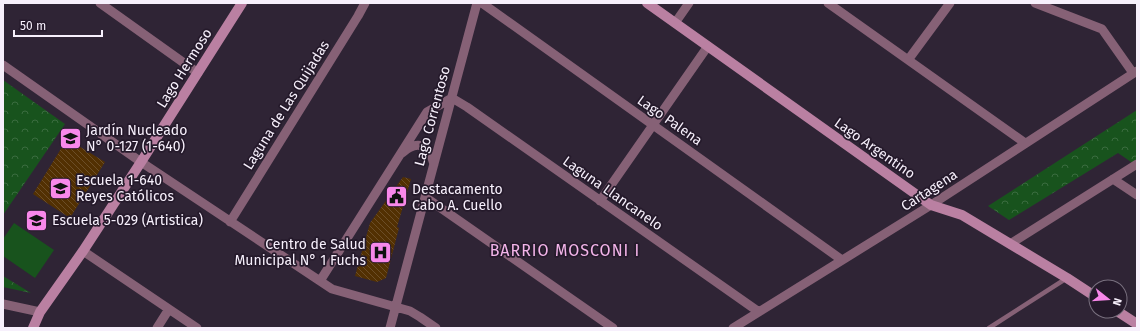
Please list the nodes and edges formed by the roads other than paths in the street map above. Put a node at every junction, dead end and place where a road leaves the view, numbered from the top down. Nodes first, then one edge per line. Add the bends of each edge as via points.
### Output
1 (100, 3) edge
2 (242, 3) edge
3 (365, 3) edge
4 (477, 3) edge
5 (482, 3) edge
6 (647, 3) edge
7 (689, 3) edge
8 (828, 3) edge
9 (950, 3) edge
10 (1035, 3) edge
11 (675, 22) junction
12 (708, 46) junction
13 (908, 60) junction
14 (3, 66) edge
15 (1135, 72) edge
16 (198, 73) junction
17 (452, 98) junction
18 (653, 125) junction
19 (1025, 144) junction
20 (397, 158) junction
21 (141, 162) junction
22 (434, 164) junction
23 (1137, 164) edge
24 (1113, 179) junction
25 (1137, 195) edge
26 (425, 197) junction
27 (600, 201) junction
28 (931, 206) junction
29 (230, 222) junction
30 (1010, 244) junction
31 (83, 251) junction
32 (842, 260) junction
33 (1067, 278) junction
34 (320, 281) junction
35 (1088, 292) edge
36 (3, 304) edge
37 (396, 306) junction
38 (169, 309) junction
39 (40, 312) junction
40 (759, 312) junction
41 (1128, 318) edge
42 (1137, 324) edge
43 (33, 328) edge
44 (157, 328) edge
45 (197, 328) edge
46 (390, 328) edge
47 (436, 328) edge
48 (613, 328) edge
49 (733, 328) edge
50 (989, 328) edge

1 - 16 street
2 - 16 street, Lago Hermoso
3 - 29 street, Laguna de Las Quijadas
4 - 17 street, Lago Correntoso
5 - 18 street, Lago Palena
6 - 11 street, Lago Argentino
7 - 11 street
8 - 13 street
9 - 13 street
10 - 15 street via 1102,29
11 - 12 street, Lago Argentino
12 - 18 street
12 - 28 street, Lago Argentino
13 - 19 street
14 - 21 street
15 - 19 street, Cartagena
16 - 21 street, Lago Hermoso
17 - 20 street via 427,112
17 - 22 street, Lago Correntoso
17 - 27 street, Laguna Llancanelo
18 - 27 street
18 - 32 street, Lago Palena
19 - 28 street, Cartagena
20 - 22 street via 407,148 417,145 428,150
20 - 34 street
21 - 29 street
21 - 31 street, Lago Hermoso
22 - 26 street, Lago Correntoso
23 - 24 street
24 - 25 street
24 - 30 street
26 - 37 street, Lago Correntoso
26 - 48 street
27 - 40 street, Laguna Llancanelo
28 - 30 street, Lago Argentino via 962,215
28 - 32 street, Cartagena
29 - 34 street
30 - 33 street, Lago Argentino
31 - 38 street
31 - 39 street, Lago Hermoso
32 - 40 street, Cartagena
33 - 35 street, Lago Argentino
33 - 50 lane
34 - 37 street via 332,289
36 - 39 street
37 - 46 street, Lago Correntoso
37 - 47 street via 410,311
38 - 44 street
38 - 45 street
39 - 43 street, Lago Hermoso
40 - 49 street, Cartagena
41 - 42 street

